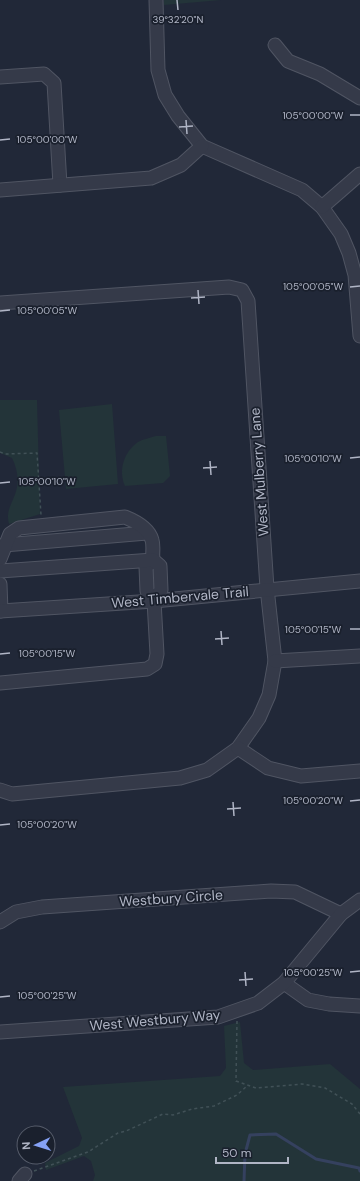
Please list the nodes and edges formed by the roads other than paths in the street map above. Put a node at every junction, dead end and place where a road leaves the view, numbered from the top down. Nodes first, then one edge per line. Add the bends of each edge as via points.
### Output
1 (156, 0) edge
2 (275, 45) dead end
3 (0, 77) edge
4 (360, 98) edge
5 (202, 146) junction
6 (360, 174) edge
7 (60, 185) junction
8 (0, 190) edge
9 (322, 207) junction
10 (0, 303) edge
11 (360, 336) edge
12 (0, 559) edge
13 (153, 560) junction
14 (0, 571) edge
15 (360, 581) edge
16 (0, 584) edge
17 (267, 588) junction
18 (154, 601) junction
19 (1, 611) edge
20 (360, 656) edge
21 (274, 661) junction
22 (0, 683) edge
23 (238, 748) junction
24 (360, 771) edge
25 (0, 790) edge
26 (360, 900) edge
27 (340, 914) junction
28 (0, 922) edge
29 (284, 983) junction
30 (360, 1006) edge
31 (0, 1032) edge

1 - 5 street via 158,70 165,95
2 - 4 street via 288,62 320,74
3 - 7 street via 44,74 54,83
5 - 7 street via 181,165 151,178
5 - 9 street via 302,190
6 - 9 street
7 - 8 street
9 - 11 street via 341,234 349,253 355,275
10 - 17 street, West Mulberry Lane via 229,287 242,290 248,301
12 - 13 street via 10,534 19,528 125,517 133,520 152,540
13 - 14 street
13 - 18 street via 146,567 147,591
15 - 17 street, West Timbervale Trail
16 - 19 street
17 - 18 street, West Timbervale Trail
17 - 21 street, West Mulberry Lane
18 - 19 street, West Timbervale Trail
18 - 22 street via 157,654 155,664 146,669
20 - 21 street
21 - 23 street, West Mulberry Lane via 269,695 259,718
23 - 24 street via 268,768 301,776
23 - 25 street, West Mulberry Lane via 207,770 180,778 12,794
26 - 27 street, West Westbury Way
27 - 28 street, Westbury Circle via 295,892 270,891 42,907 16,912
27 - 29 street, West Westbury Way
29 - 30 street via 308,1000
29 - 31 street, West Westbury Way via 258,1003 218,1017

